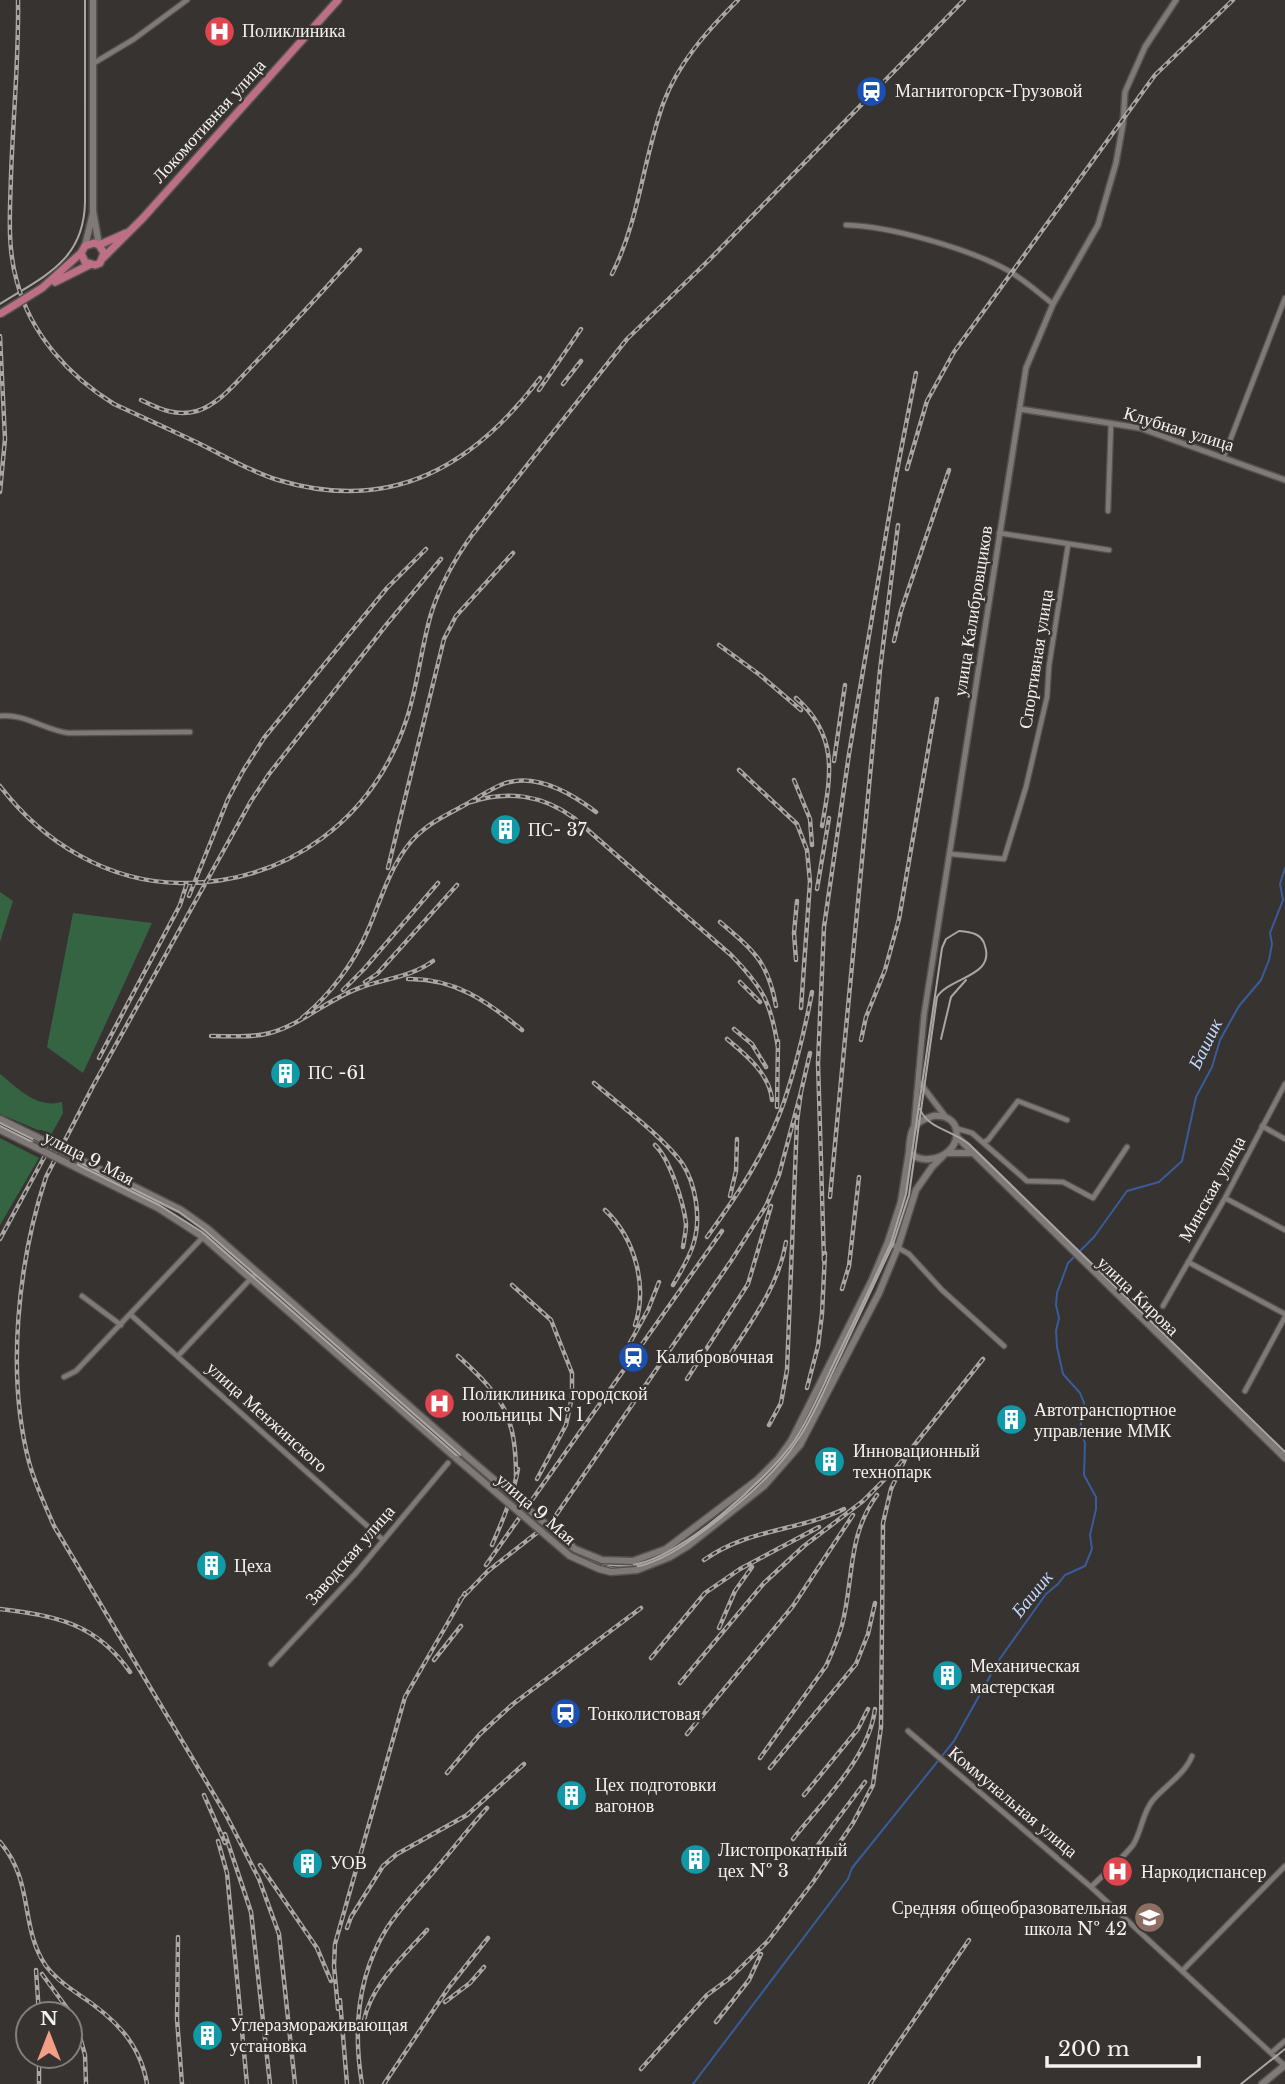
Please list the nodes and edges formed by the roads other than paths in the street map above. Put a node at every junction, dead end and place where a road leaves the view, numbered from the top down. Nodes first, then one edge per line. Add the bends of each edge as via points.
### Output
1 (93, 0) edge
2 (187, 0) edge
3 (338, 0) edge
4 (1176, 0) edge
5 (94, 63) junction
6 (93, 211) junction
7 (846, 225) dead end
8 (130, 231) junction
9 (99, 245) junction
10 (83, 249) junction
11 (103, 258) junction
12 (89, 265) junction
13 (42, 288) junction
14 (1285, 299) edge
15 (1053, 304) junction
16 (0, 314) edge
17 (1020, 409) junction
18 (1111, 423) junction
19 (1224, 457) junction
20 (1285, 480) edge
21 (1108, 511) dead end
22 (998, 533) junction
23 (1068, 545) junction
24 (1109, 550) dead end
25 (0, 716) edge
26 (190, 732) dead end
27 (951, 854) junction
28 (919, 1082) junction
29 (1285, 1084) edge
30 (945, 1116) junction
31 (0, 1119) edge
32 (1067, 1120) dead end
33 (914, 1125) junction
34 (1262, 1126) junction
35 (955, 1128) junction
36 (0, 1130) edge
37 (957, 1137) junction
38 (1285, 1139) edge
39 (984, 1142) junction
40 (1127, 1147) dead end
41 (909, 1152) junction
42 (972, 1153) junction
43 (946, 1155) junction
44 (1225, 1198) junction
45 (1285, 1230) edge
46 (203, 1237) junction
47 (888, 1242) junction
48 (898, 1247) junction
49 (1188, 1262) junction
50 (258, 1271) junction
51 (252, 1278) junction
52 (82, 1296) dead end
53 (1163, 1306) dead end
54 (131, 1315) junction
55 (1285, 1315) edge
56 (121, 1325) junction
57 (1004, 1346) dead end
58 (178, 1356) junction
59 (64, 1377) dead end
60 (1245, 1391) dead end
61 (1285, 1458) edge
62 (448, 1463) dead end
63 (383, 1540) junction
64 (271, 1664) dead end
65 (908, 1731) dead end
66 (1192, 1756) dead end
67 (1285, 1868) edge
68 (1091, 1887) junction
69 (1182, 1971) junction
70 (1285, 2041) edge
71 (1271, 2053) junction
72 (1285, 2066) edge
73 (1262, 2084) edge

1 - 5 main road
2 - 5 street
3 - 8 main road, Локомотивная улица
4 - 15 street, улица Калибровщиков via 1145,47 1125,92 1116,163 1098,225
5 - 6 main road
6 - 9 main road
6 - 10 main road
7 - 15 street via 916,237 971,255 1010,272
8 - 9 main road
8 - 11 main road, Локомотивная улица
9 - 10 main road
9 - 11 main road
10 - 12 main road via 82,258
10 - 13 main road
11 - 12 main road
12 - 13 main road
13 - 16 main road, bridge
14 - 19 street
15 - 17 street, улица Калибровщиков via 1026,368
17 - 18 street, Клубная улица
17 - 22 street, улица Калибровщиков
18 - 19 street, Клубная улица via 1140,428
18 - 21 street
19 - 20 street, Клубная улица
22 - 23 street
22 - 27 street, улица Калибровщиков
23 - 24 street
23 - 27 street, Спортивная улица via 1048,697 1004,859
25 - 26 street via 12,715 68,733
27 - 28 street, улица Калибровщиков via 924,1015
28 - 30 street
28 - 33 street, улица Калибровщиков
29 - 34 street, Минская улица
30 - 33 main road
30 - 35 main road
31 - 50 main road, улица 9 Мая, bridge via 181,1210
32 - 39 street via 1018,1101
33 - 41 main road
34 - 38 street
34 - 44 street, Минская улица
35 - 37 main road
35 - 39 street
36 - 46 main road, улица 9 Мая, bridge via 158,1208
37 - 42 main road, улица Кирова
37 - 43 main road
39 - 40 street via 1027,1181 1063,1182 1093,1198
41 - 43 main road via 922,1159
41 - 47 main road, улица 9 Мая via 901,1202
42 - 43 main road
42 - 61 main road, улица Кирова
43 - 48 main road, улица 9 Мая via 916,1191
44 - 45 street
44 - 49 street, Минская улица
46 - 51 main road, улица 9 Мая
46 - 54 street
47 - 48 street
47 - 50 main road, улица 9 Мая, bridge via 802,1420 778,1459 666,1549 633,1561 602,1560 575,1549
48 - 51 main road, улица 9 Мая, bridge via 812,1425 785,1465 688,1546 652,1566 611,1572 570,1556
48 - 57 street
49 - 53 street, Минская улица
49 - 55 street
50 - 51 street
51 - 58 street
52 - 56 street
54 - 56 street
54 - 58 street, улица Менжинского
55 - 60 street
56 - 59 street via 76,1371
58 - 63 street, улица Менжинского
62 - 63 street, Заводская улица
63 - 64 street, Заводская улица
65 - 68 street, Коммунальная улица
66 - 68 street via 1152,1801 1133,1844
67 - 69 street
68 - 69 street, Коммунальная улица
69 - 71 street, Коммунальная улица
70 - 71 street
71 - 72 street, Коммунальная улица
72 - 73 main road

